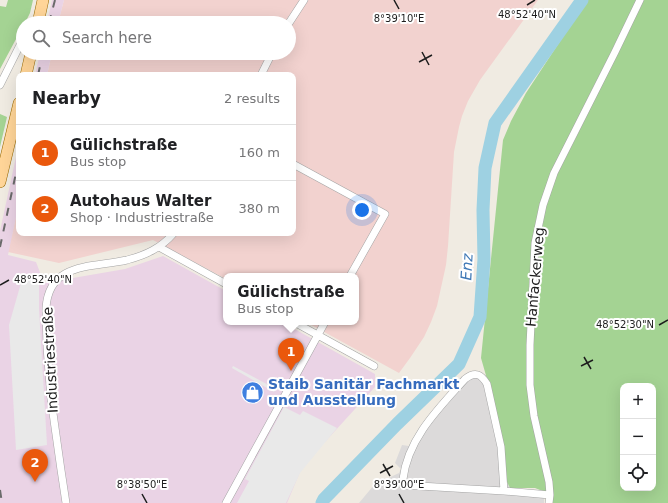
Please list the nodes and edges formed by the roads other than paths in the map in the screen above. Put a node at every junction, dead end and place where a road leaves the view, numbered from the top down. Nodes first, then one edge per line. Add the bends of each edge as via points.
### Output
1 (304, 0) edge
2 (640, 0) edge
3 (42, 5) edge
4 (36, 16) edge
5 (40, 16) edge
6 (294, 16) edge
7 (16, 55) edge
8 (29, 60) edge
9 (268, 60) edge
10 (27, 72) edge
11 (262, 72) edge
12 (0, 85) edge
13 (16, 115) edge
14 (296, 166) edge
15 (0, 182) edge
16 (171, 236) edge
17 (159, 247) junction
18 (352, 273) edge
19 (223, 282) edge
20 (299, 325) edge
21 (323, 325) edge
22 (317, 335) junction
23 (374, 366) dead end
24 (504, 491) junction
25 (550, 495) junction
26 (66, 503) edge
27 (226, 503) edge
28 (549, 503) edge

1 - 6 street
2 - 25 street, Hanfackerweg via 554,173 543,205 535,243 530,385
3 - 4 street
3 - 5 main road
7 - 12 street
8 - 10 main road
9 - 11 street
13 - 15 main road
14 - 18 street via 385,214
16 - 17 street, Industriestraße
17 - 19 street
17 - 26 street, Industriestraße via 128,260 68,272 60,277 50,290 46,308 49,380
20 - 22 street
21 - 22 street
22 - 23 street
22 - 27 street
24 - 24 street via 501,447 487,384 483,377 470,375 419,435 408,457 403,482
24 - 25 street
25 - 28 street, Hanfackerweg

